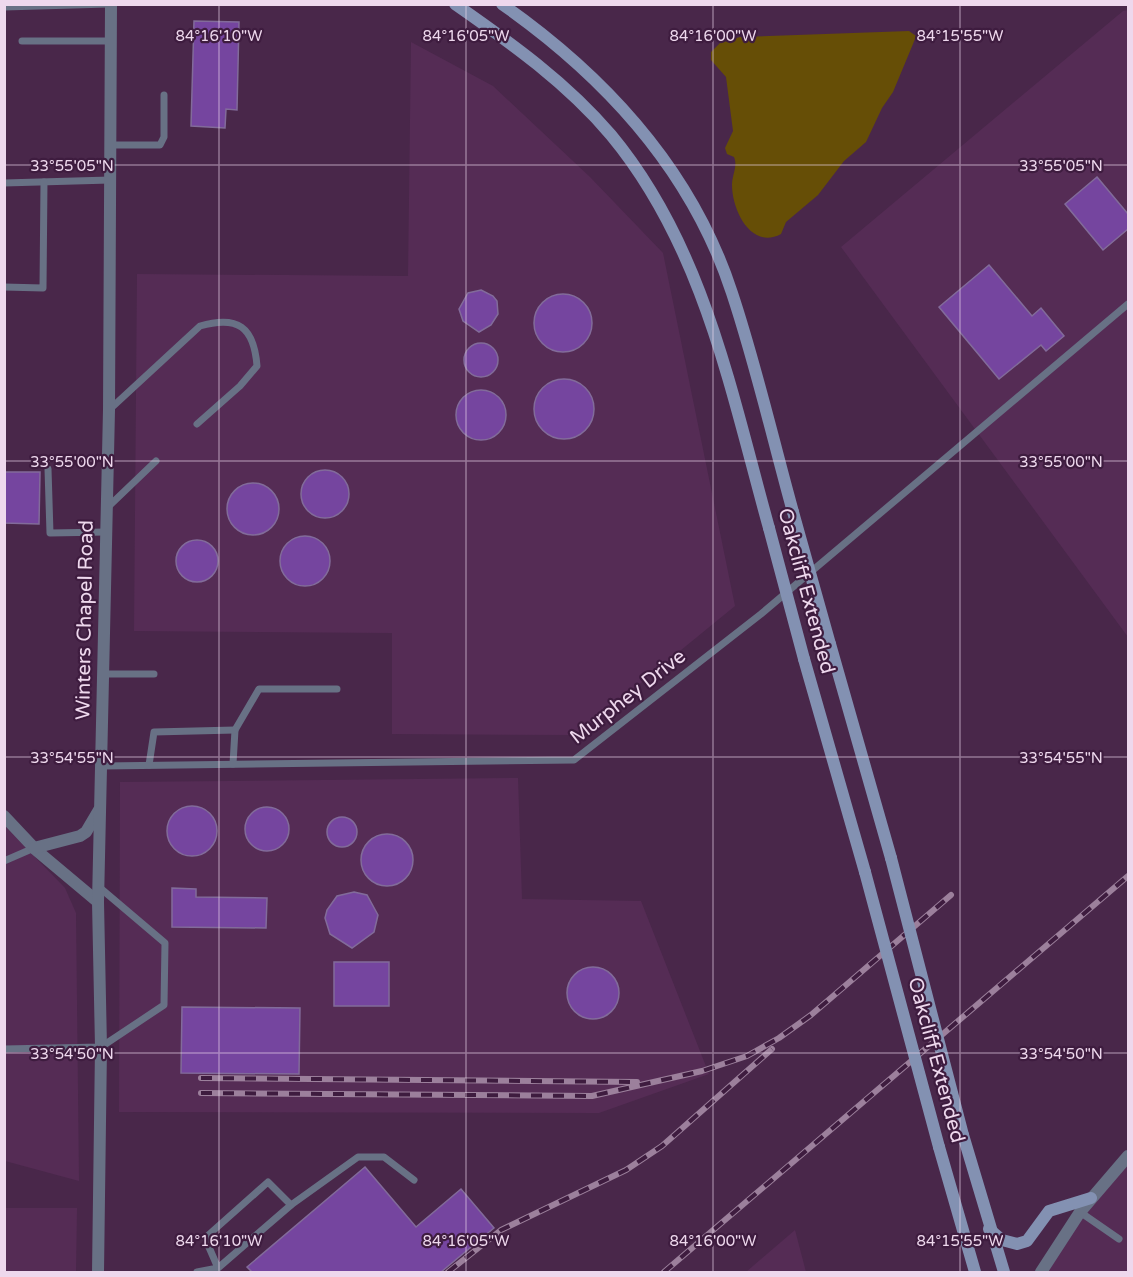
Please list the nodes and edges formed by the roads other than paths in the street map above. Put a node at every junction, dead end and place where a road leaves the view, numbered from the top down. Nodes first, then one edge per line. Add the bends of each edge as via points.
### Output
1 (110, 4) edge
2 (455, 4) edge
3 (501, 4) edge
4 (4, 7) edge
5 (22, 41) dead end
6 (111, 41) junction
7 (164, 95) dead end
8 (110, 145) junction
9 (110, 180) junction
10 (44, 182) junction
11 (4, 183) edge
12 (4, 287) edge
13 (1128, 304) edge
14 (109, 410) junction
15 (198, 424) dead end
16 (156, 461) dead end
17 (48, 469) dead end
18 (106, 509) junction
19 (106, 532) junction
20 (104, 674) junction
21 (154, 674) dead end
22 (337, 689) dead end
23 (235, 730) junction
24 (233, 764) junction
25 (149, 765) junction
26 (103, 766) junction
27 (101, 806) junction
28 (4, 816) edge
29 (34, 848) junction
30 (4, 861) edge
31 (98, 886) junction
32 (98, 903) junction
33 (101, 1047) junction
34 (4, 1049) edge
35 (1128, 1156) edge
36 (414, 1180) dead end
37 (1091, 1198) junction
38 (291, 1205) junction
39 (1080, 1212) junction
40 (989, 1228) junction
41 (1119, 1239) dead end
42 (218, 1268) junction
43 (100, 1272) edge
44 (197, 1272) edge
45 (975, 1272) edge
46 (1004, 1272) edge
47 (1041, 1272) edge

1 - 4 lane
1 - 6 street, Winters Chapel Road
2 - 45 main road, Oakcliff Extended, bridge via 505,38 568,90 611,136 677,237 706,306
3 - 40 main road, Oakcliff Extended, bridge via 593,76 637,122 702,222 732,292 891,858
5 - 6 lane
6 - 8 street, Winters Chapel Road
7 - 8 lane via 164,137 160,145
8 - 9 street, Winters Chapel Road
9 - 10 lane
9 - 14 street, Winters Chapel Road
10 - 11 lane
10 - 12 lane via 43,288
13 - 24 lane, Murphey Drive via 761,614 574,760
14 - 15 lane via 201,326 233,321 255,344 257,366
14 - 18 street, Winters Chapel Road
16 - 18 lane
17 - 19 lane via 50,534
18 - 19 street, Winters Chapel Road
19 - 20 street, Winters Chapel Road
20 - 21 lane
20 - 26 street, Winters Chapel Road
22 - 23 lane via 259,689
23 - 24 lane
23 - 25 lane via 154,732
24 - 25 lane, Murphey Drive
25 - 26 lane, Murphey Drive
26 - 27 street, Winters Chapel Road
27 - 29 street via 86,832
27 - 31 street, Winters Chapel Road
28 - 29 street
29 - 30 lane
29 - 32 street
31 - 32 street, Winters Chapel Road
31 - 33 lane via 165,943 164,1005
32 - 33 street, Winters Chapel Road
33 - 34 lane
33 - 43 street, Winters Chapel Road
35 - 37 street
36 - 38 lane via 384,1157 358,1157
37 - 39 street
37 - 40 main road via 1049,1211 1027,1240 1017,1244 1002,1240
38 - 42 lane
38 - 42 lane via 268,1182 205,1238
39 - 41 lane
39 - 47 street
40 - 46 main road, Oakcliff Extended
42 - 44 lane

